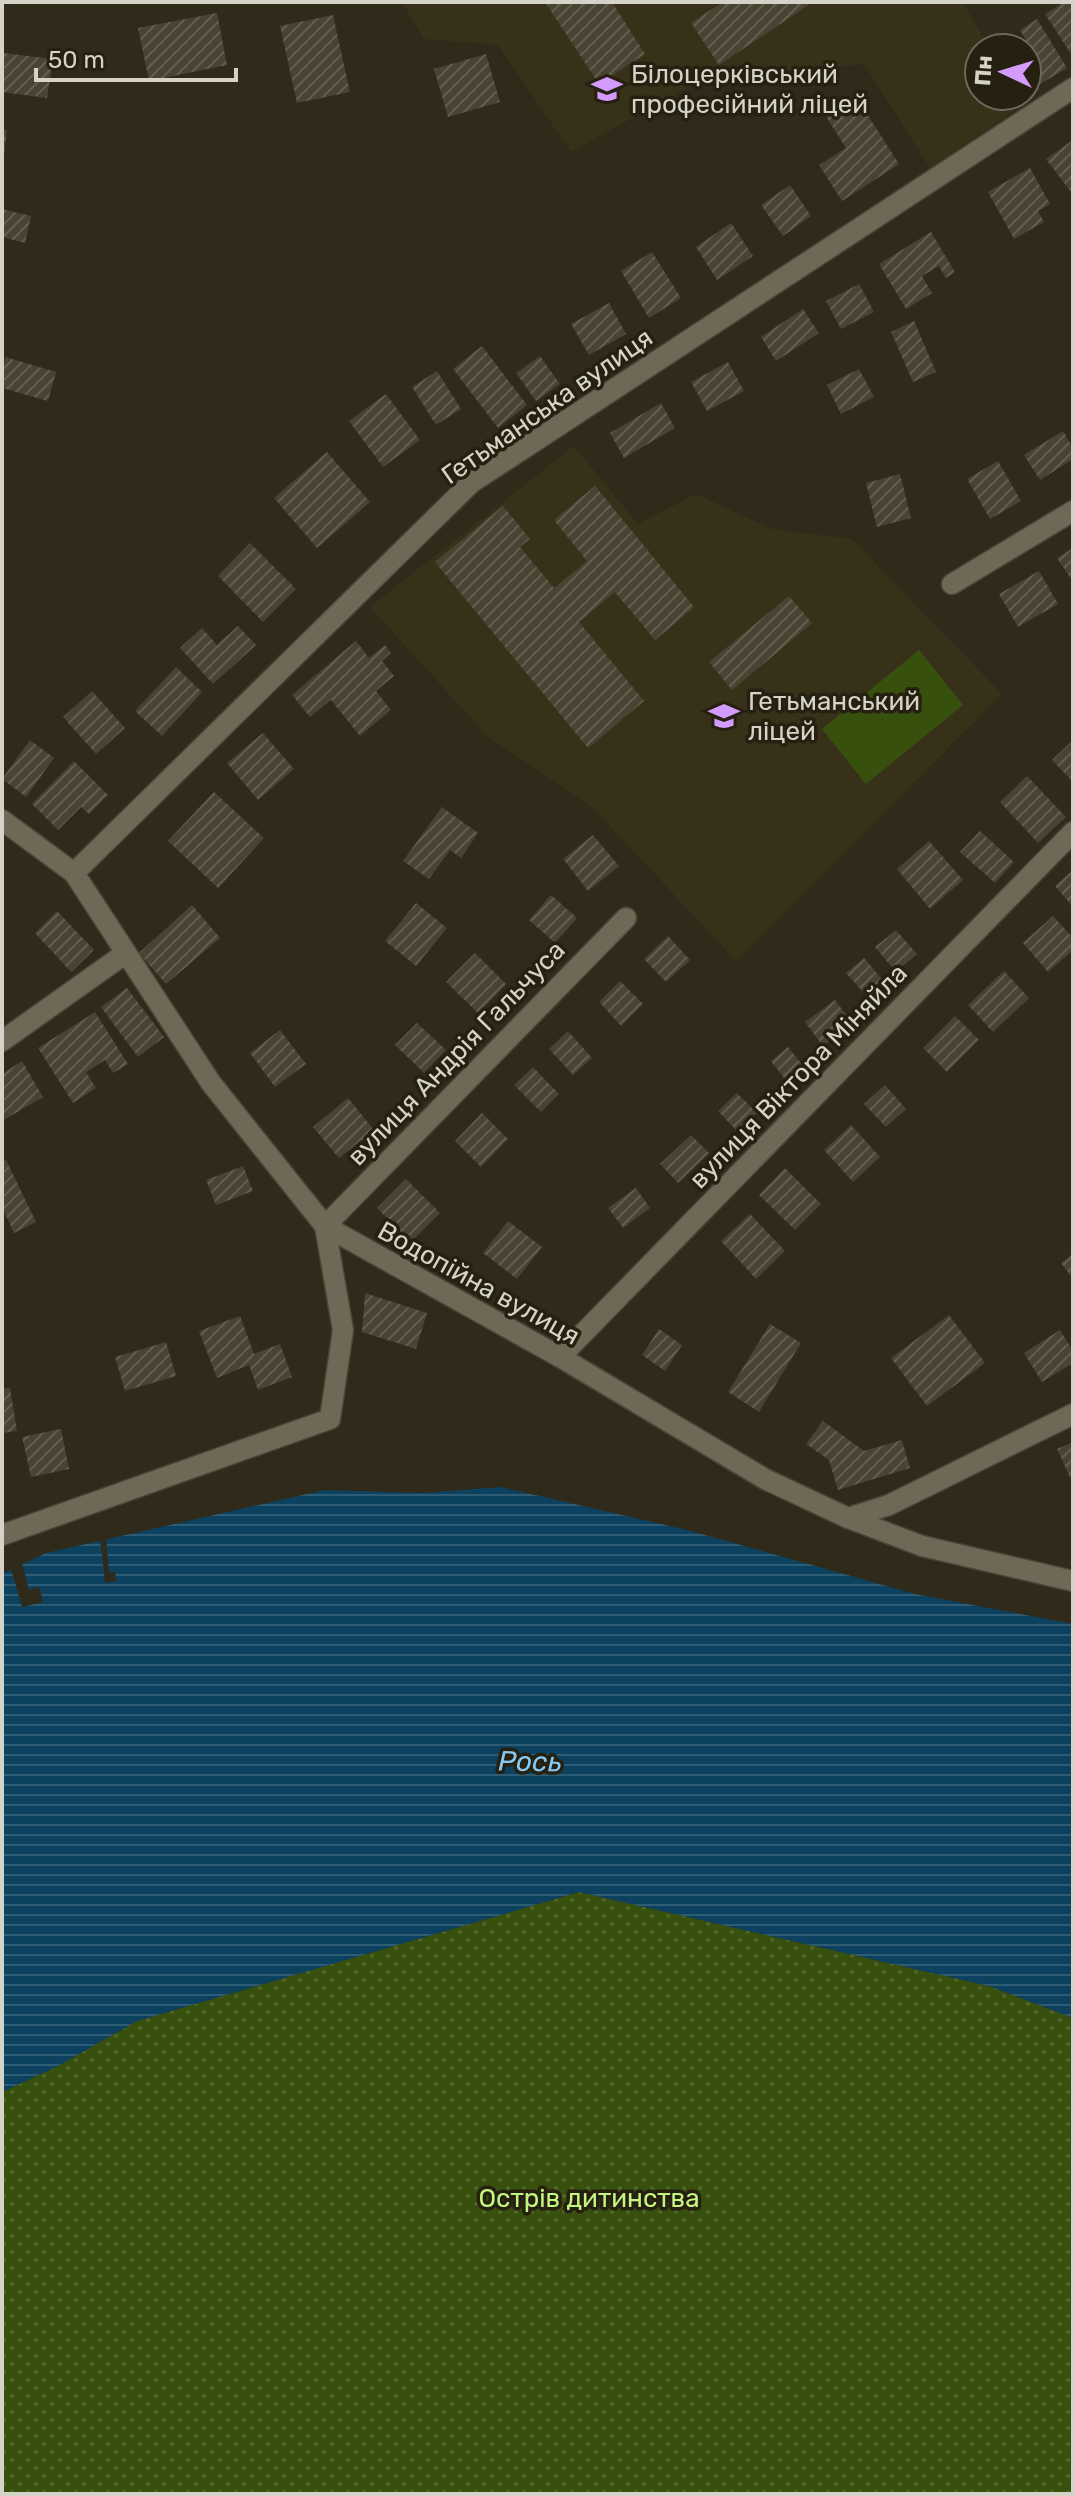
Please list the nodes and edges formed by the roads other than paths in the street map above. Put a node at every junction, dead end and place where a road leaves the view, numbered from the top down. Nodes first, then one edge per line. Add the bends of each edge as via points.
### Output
1 (1073, 88) edge
2 (1073, 511) edge
3 (952, 584) dead end
4 (2, 820) edge
5 (1073, 832) edge
6 (74, 873) junction
7 (626, 918) dead end
8 (126, 953) junction
9 (2, 1041) edge
10 (325, 1226) junction
11 (560, 1357) junction
12 (1073, 1414) edge
13 (848, 1518) junction
14 (2, 1535) edge
15 (1073, 1581) edge

1 - 6 street, Гетьманська вулиця via 471,483
2 - 3 street
4 - 6 street, Водопійна вулиця
5 - 11 street, вулиця Віктора Міняйла
6 - 8 street, Водопійна вулиця
7 - 10 street, вулиця Андрія Гальчуса
8 - 9 street
8 - 10 street, Водопійна вулиця via 211,1083
10 - 11 street, Водопійна вулиця
10 - 14 street via 343,1330 330,1419
11 - 13 street, Водопійна вулиця via 765,1479
12 - 13 street via 889,1505
13 - 15 street, Водопійна вулиця via 922,1546

